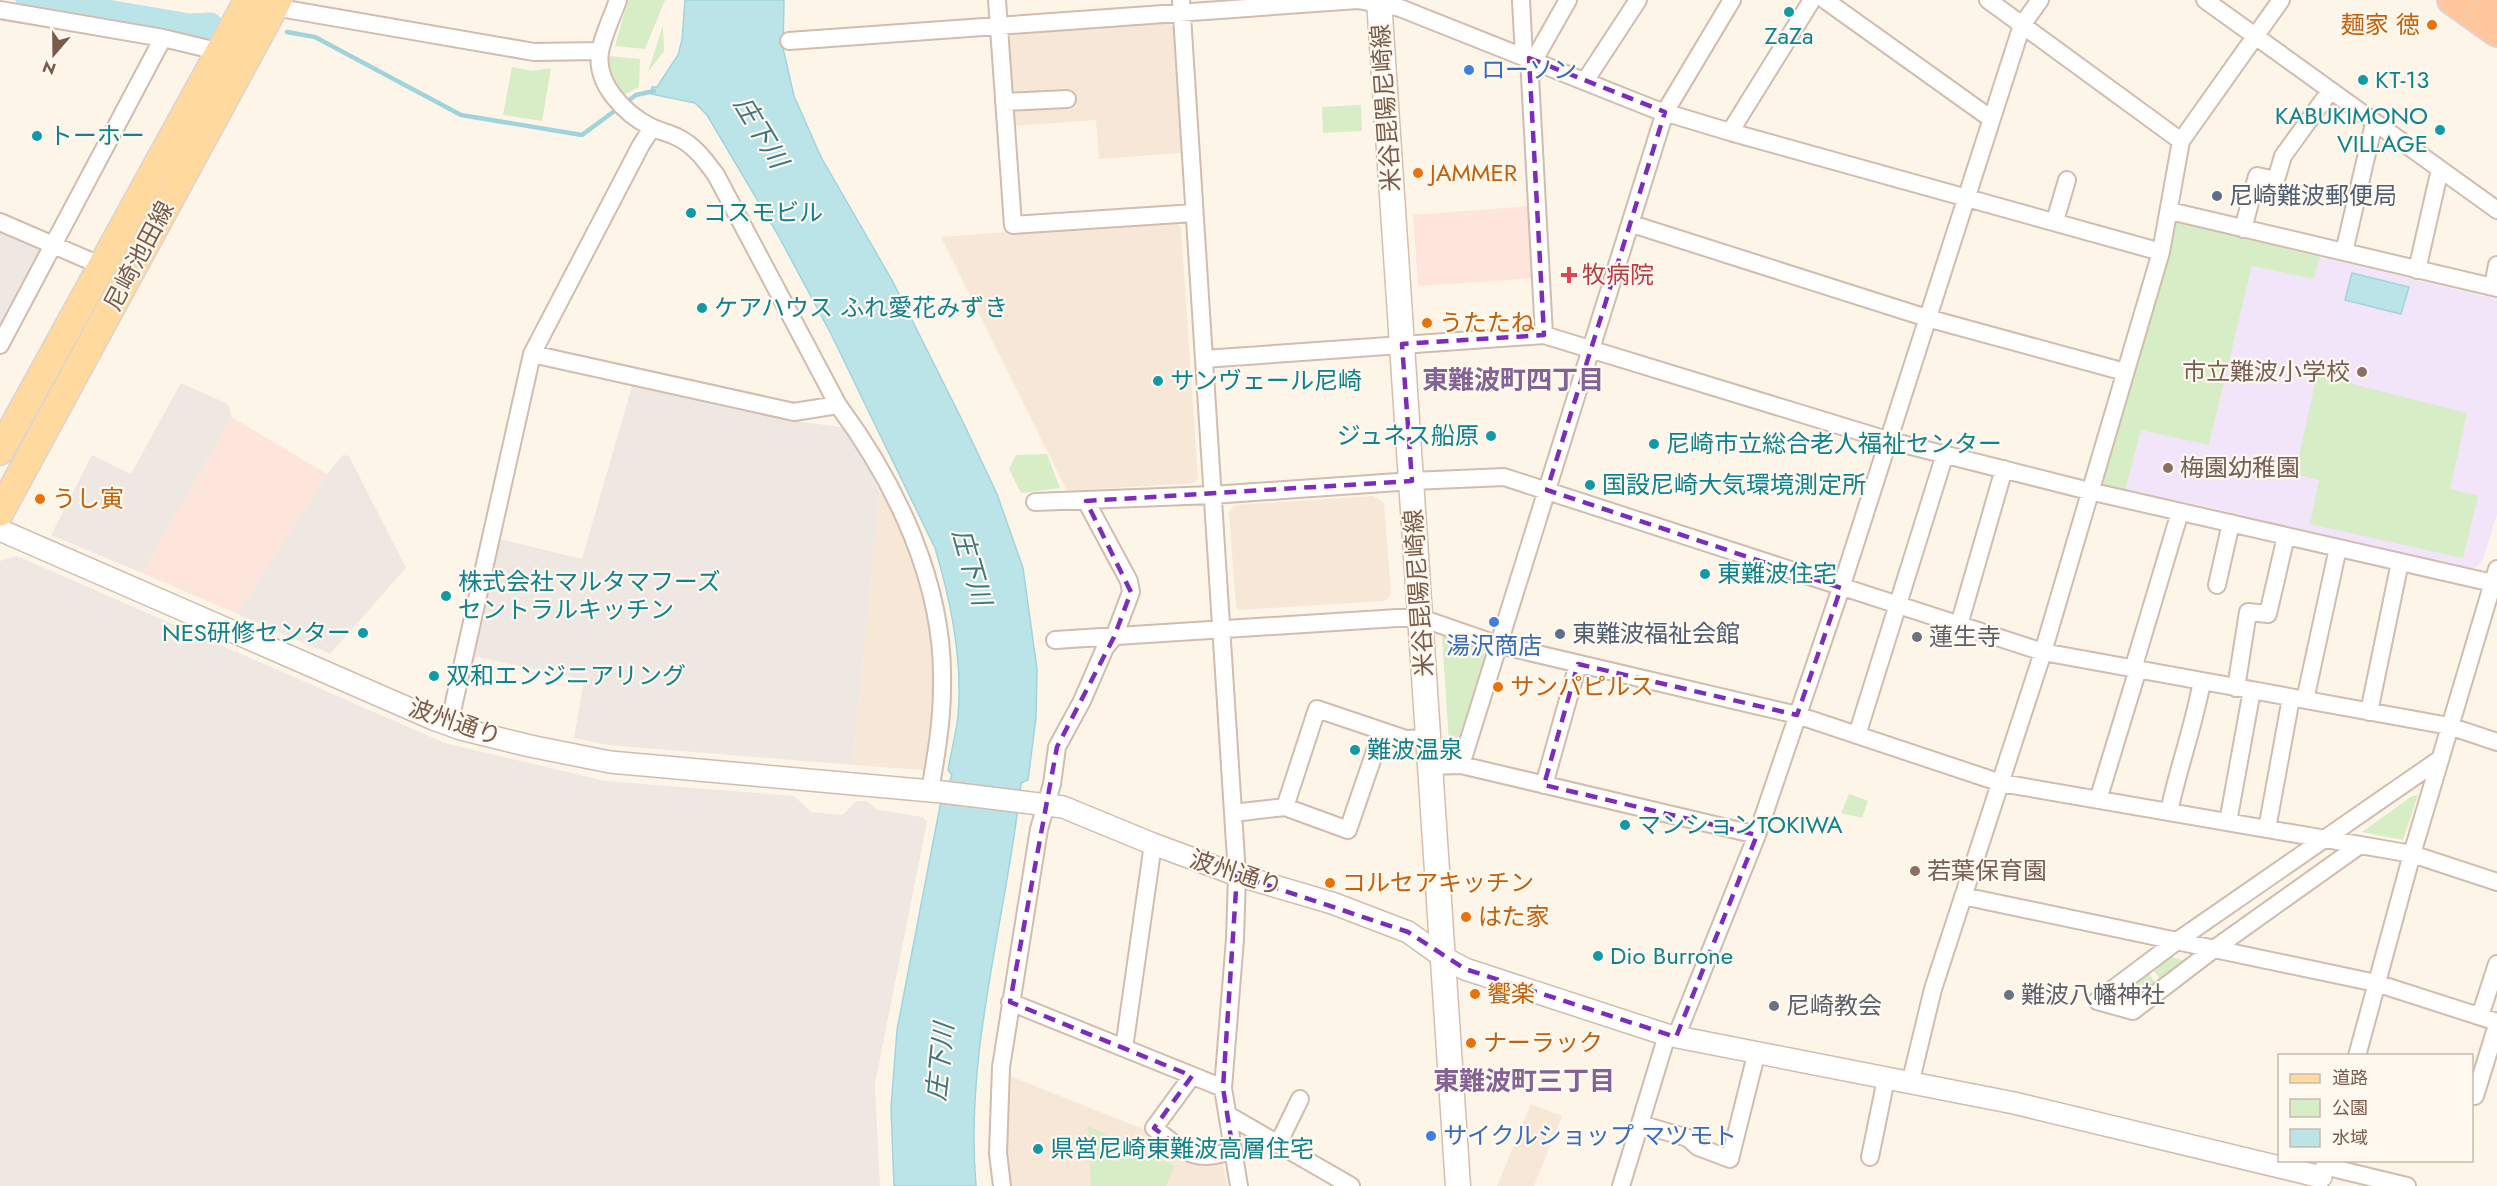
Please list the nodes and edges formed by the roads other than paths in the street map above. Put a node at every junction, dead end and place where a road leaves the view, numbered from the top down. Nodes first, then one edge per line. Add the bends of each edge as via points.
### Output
1 (618, 0) edge
2 (997, 0) edge
3 (1521, 0) edge
4 (1568, 0) edge
5 (1638, 0) edge
6 (1732, 0) edge
7 (1812, 0) edge
8 (1825, 0) edge
9 (1988, 0) edge
10 (2040, 0) edge
11 (2205, 0) edge
12 (2281, 0) edge
13 (2452, 0) edge
14 (256, 1) edge
15 (1379, 2) edge
16 (1181, 6) edge
17 (0, 10) edge
18 (998, 24) junction
19 (2022, 25) junction
20 (2497, 32) edge
21 (2256, 36) junction
22 (163, 38) junction
23 (789, 41) dead end
24 (600, 51) junction
25 (221, 52) junction
26 (1529, 58) junction
27 (1585, 81) junction
28 (2330, 91) junction
29 (1067, 99) dead end
30 (1004, 102) junction
31 (1665, 112) junction
32 (1990, 118) junction
33 (2374, 123) junction
34 (652, 128) junction
35 (1730, 132) junction
36 (2181, 141) junction
37 (2440, 169) junction
38 (2067, 180) dead end
39 (1966, 198) junction
40 (2497, 210) edge
41 (2170, 211) junction
42 (1194, 213) junction
43 (2055, 221) junction
44 (0, 222) edge
45 (1632, 224) junction
46 (2243, 229) junction
47 (53, 245) junction
48 (2161, 252) junction
49 (2344, 252) junction
50 (2497, 264) edge
51 (102, 266) junction
52 (2417, 270) junction
53 (2495, 288) edge
54 (1927, 318) junction
55 (1544, 334) junction
56 (1402, 344) junction
57 (0, 345) edge
58 (1592, 349) junction
59 (532, 354) junction
60 (1204, 359) junction
61 (2125, 372) junction
62 (838, 405) junction
63 (1887, 440) junction
64 (0, 451) edge
65 (1945, 454) junction
66 (2004, 469) junction
67 (1412, 481) junction
68 (1547, 490) junction
69 (2089, 491) junction
70 (1212, 495) junction
71 (1086, 501) junction
72 (1035, 502) dead end
73 (0, 512) edge
74 (2180, 512) junction
75 (2231, 524) junction
76 (0, 530) edge
77 (2286, 536) junction
78 (2338, 548) junction
79 (2400, 562) junction
80 (2496, 579) edge
81 (2217, 585) dead end
82 (1840, 588) junction
83 (1898, 606) junction
84 (1421, 618) junction
85 (1959, 625) junction
86 (1223, 631) junction
87 (1114, 637) junction
88 (1056, 640) dead end
89 (1499, 645) junction
90 (2043, 652) junction
91 (1578, 664) junction
92 (2135, 669) junction
93 (2202, 681) junction
94 (2244, 689) junction
95 (2298, 699) junction
96 (2369, 712) junction
97 (1797, 715) junction
98 (449, 725) junction
99 (2449, 726) junction
100 (1382, 730) junction
101 (1857, 735) junction
102 (1428, 738) junction
103 (2497, 742) edge
104 (2440, 759) junction
105 (1461, 765) junction
106 (1430, 766) junction
107 (2001, 783) junction
108 (1544, 785) junction
109 (936, 791) junction
110 (2098, 800) junction
111 (1045, 804) junction
112 (1285, 807) junction
113 (2169, 812) junction
114 (1233, 813) junction
115 (2228, 822) junction
116 (2267, 829) junction
117 (1757, 835) junction
118 (2323, 839) junction
119 (1153, 844) junction
120 (2360, 845) junction
121 (2412, 854) junction
122 (1237, 875) junction
123 (2497, 882) edge
124 (1963, 896) junction
125 (2177, 941) junction
126 (2214, 949) junction
127 (1443, 957) junction
128 (2497, 964) edge
129 (2376, 983) junction
130 (1010, 1002) junction
131 (2480, 1016) junction
132 (2497, 1023) edge
133 (1672, 1036) junction
134 (1124, 1048) junction
135 (1757, 1051) junction
136 (2357, 1054) edge
137 (1192, 1076) junction
138 (1886, 1079) junction
139 (1910, 1084) junction
140 (1223, 1088) junction
141 (2475, 1096) dead end
142 (1300, 1099) dead end
143 (1228, 1115) junction
144 (1640, 1124) junction
145 (1278, 1144) junction
146 (1233, 1150) junction
147 (1874, 1152) dead end
148 (2278, 1162) edge
149 (2278, 1162) edge
150 (2323, 1172) edge
151 (1002, 1186) edge
152 (1239, 1186) edge
153 (1351, 1186) edge
154 (1458, 1186) edge
155 (1621, 1186) edge
156 (2407, 1186) edge

1 - 24 street
2 - 18 street
3 - 26 street
4 - 26 street
5 - 27 street
6 - 31 street
7 - 35 street
8 - 32 street
9 - 19 street
10 - 19 street
11 - 21 street
12 - 21 street
13 - 20 highway
14 - 24 street via 534,52
14 - 25 main road, 尼崎池田線
14 - 73 main road, 尼崎池田線
15 - 16 street
15 - 26 street
15 - 56 main road, 米谷昆陽尼崎線
16 - 18 street
16 - 42 street
17 - 22 street
18 - 23 street
18 - 30 street
19 - 32 street
19 - 36 street
21 - 28 street
21 - 36 street
22 - 25 street
22 - 47 street
24 - 34 street via 599,67 613,96
25 - 51 main road, 尼崎池田線
26 - 27 street
26 - 55 street
27 - 31 street
28 - 33 street
28 - 46 street via 2283,156 2276,180 2257,176
29 - 30 street
30 - 42 street via 1013,225
31 - 35 street
31 - 45 street
32 - 39 street
33 - 37 street
33 - 49 street
34 - 59 street
34 - 62 street via 678,137 700,153 716,175
35 - 39 street
36 - 41 street
37 - 40 street
37 - 52 street
38 - 43 street
39 - 43 street
39 - 54 street
41 - 46 street
41 - 48 street
42 - 60 street
43 - 48 street
44 - 47 street
45 - 54 street
45 - 58 street
46 - 49 street
47 - 51 street
47 - 57 street
48 - 61 street
49 - 52 street
50 - 53 street
51 - 64 main road, 尼崎池田線
52 - 53 street
54 - 61 street
54 - 63 street
55 - 56 street
55 - 58 street
56 - 60 street
56 - 67 main road, 米谷昆陽尼崎線
58 - 63 street
58 - 68 street
59 - 62 street via 794,411
59 - 98 street
60 - 70 street
61 - 69 street
62 - 109 street via 863,439 926,571 936,615 943,684
63 - 65 street
63 - 82 street
65 - 66 street
65 - 83 street
66 - 69 street
66 - 85 street
67 - 68 street via 1496,476
67 - 70 street
67 - 84 main road, 米谷昆陽尼崎線
68 - 82 street
68 - 89 street
69 - 74 street
69 - 90 street
70 - 71 street
70 - 86 street
71 - 72 street
71 - 87 street via 1129,581 1131,592
74 - 75 street
74 - 92 street
75 - 77 street
75 - 81 street
76 - 98 street, 波州通り
77 - 78 street
77 - 94 street via 2268,614 2248,612
78 - 79 street
78 - 95 street
79 - 80 street
79 - 96 street
80 - 99 street
82 - 83 street
82 - 97 street
83 - 85 street
83 - 101 street
84 - 86 street
84 - 89 street
84 - 102 main road, 米谷昆陽尼崎線
85 - 90 street
86 - 87 street
86 - 114 street
87 - 88 street
87 - 111 street via 1057,747
89 - 91 street
89 - 105 street
90 - 92 street
90 - 107 street
91 - 97 street
91 - 108 street
92 - 93 street
92 - 110 street
93 - 94 street
93 - 113 street
94 - 95 street
94 - 115 street
95 - 96 street
95 - 116 street
96 - 99 street
97 - 101 street
97 - 117 street
98 - 109 street, 波州通り via 610,762
99 - 103 street
99 - 104 street
100 - 102 street via 1406,739
100 - 112 street via 1317,709
100 - 112 street via 1348,830
101 - 107 street
102 - 106 main road, 米谷昆陽尼崎線
104 - 118 street
104 - 121 street
105 - 106 street
105 - 108 street
106 - 127 main road, 米谷昆陽尼崎線
107 - 110 street
107 - 124 street
108 - 117 street
109 - 111 street, 波州通り
110 - 113 street
111 - 119 street, 波州通り via 1076,811
111 - 130 street
112 - 114 street
113 - 115 street
114 - 122 street
115 - 116 street
116 - 118 street
117 - 133 street
118 - 120 street
118 - 125 street
119 - 122 street, 波州通り
119 - 134 street
120 - 121 street
120 - 126 street
121 - 123 street
121 - 129 street
122 - 127 street, 波州通り via 1332,903 1408,932
122 - 140 street
124 - 125 street
124 - 139 street via 1933,989
125 - 126 street
125 - 126 street via 2097,1001 2133,1011
126 - 129 street
127 - 133 street, 波州通り via 1466,969
127 - 154 main road, 米谷昆陽尼崎線
128 - 131 street
129 - 131 street
129 - 136 street
130 - 134 street
130 - 151 street via 1001,1067 998,1154
131 - 132 street
132 - 141 street
133 - 135 street, 波州通り
133 - 144 street
134 - 137 street
135 - 138 street, 波州通り
135 - 144 street via 1730,1159 1698,1147 1688,1138
137 - 140 street
137 - 146 street via 1154,1128 1198,1157
138 - 139 street, 波州通り
138 - 147 street
139 - 148 street, 波州通り
140 - 143 street
142 - 145 street
143 - 145 street
143 - 146 street
144 - 155 street
145 - 153 street
146 - 152 street
149 - 150 street, 波州通り
150 - 156 street

